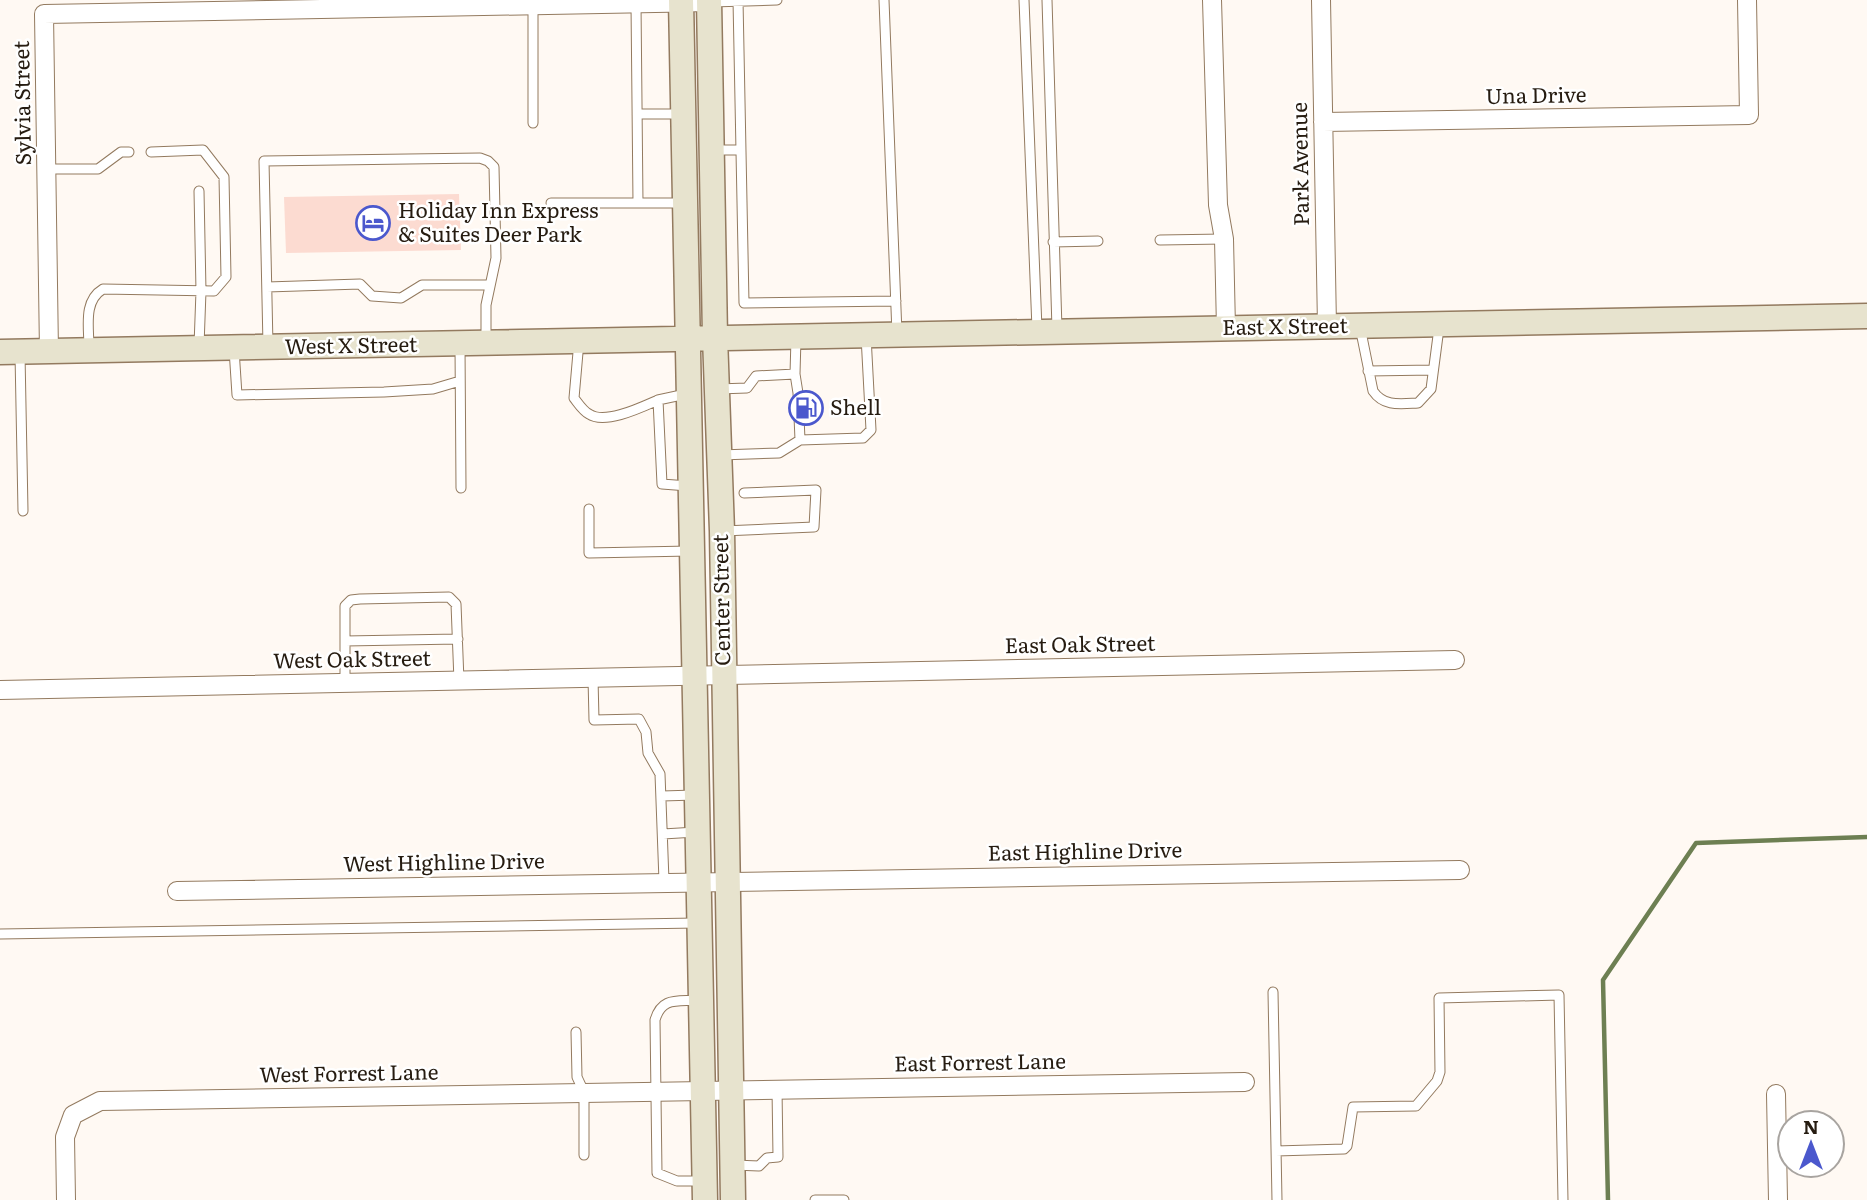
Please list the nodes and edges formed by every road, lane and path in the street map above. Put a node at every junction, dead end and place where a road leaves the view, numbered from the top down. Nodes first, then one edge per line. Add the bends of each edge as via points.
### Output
1 (777, 0) edge
2 (884, 0) edge
3 (1024, 0) edge
4 (1047, 0) edge
5 (1212, 0) edge
6 (1321, 0) edge
7 (1746, 0) edge
8 (681, 1) edge
9 (709, 1) edge
10 (738, 1) edge
11 (636, 4) junction
12 (533, 5) junction
13 (684, 113) junction
14 (637, 114) junction
15 (1323, 122) junction
16 (533, 123) dead end
17 (712, 150) junction
18 (741, 150) junction
19 (129, 152) dead end
20 (151, 152) dead end
21 (46, 169) junction
22 (199, 191) dead end
23 (551, 203) dead end
24 (638, 203) junction
25 (685, 203) junction
26 (1224, 239) junction
27 (1160, 240) dead end
28 (1053, 242) junction
29 (1098, 242) dead end
30 (490, 285) junction
31 (267, 287) junction
32 (201, 291) junction
33 (896, 302) junction
34 (1867, 316) edge
35 (1439, 324) junction
36 (1327, 326) junction
37 (1360, 326) junction
38 (1226, 328) junction
39 (1047, 331) junction
40 (866, 334) junction
41 (897, 334) junction
42 (796, 335) junction
43 (701, 337) junction
44 (579, 340) junction
45 (486, 343) junction
46 (460, 344) junction
47 (234, 347) junction
48 (268, 347) junction
49 (199, 348) junction
50 (89, 351) junction
51 (10, 352) edge
52 (48, 352) junction
53 (1433, 370) junction
54 (1368, 371) junction
55 (795, 374) junction
56 (460, 381) junction
57 (717, 389) junction
58 (688, 393) junction
59 (658, 400) junction
60 (800, 440) junction
61 (719, 455) junction
62 (690, 486) junction
63 (461, 488) dead end
64 (744, 493) dead end
65 (589, 509) dead end
66 (23, 511) dead end
67 (722, 531) junction
68 (691, 551) junction
69 (457, 639) junction
70 (345, 641) junction
71 (1455, 660) dead end
72 (708, 676) junction
73 (593, 678) junction
74 (459, 681) junction
75 (345, 683) junction
76 (0, 690) edge
77 (696, 795) junction
78 (662, 796) junction
79 (697, 832) junction
80 (663, 834) junction
81 (1460, 870) dead end
82 (664, 881) junction
83 (712, 881) junction
84 (177, 891) dead end
85 (699, 923) junction
86 (0, 934) edge
87 (1273, 992) dead end
88 (700, 1000) junction
89 (576, 1032) dead end
90 (1245, 1082) dead end
91 (777, 1089) junction
92 (716, 1090) junction
93 (656, 1091) junction
94 (584, 1092) junction
95 (1776, 1094) dead end
96 (1276, 1151) junction
97 (584, 1155) dead end
98 (732, 1165) junction
99 (705, 1190) edge
100 (66, 1200) edge
101 (733, 1200) edge
102 (815, 1200) edge
103 (844, 1200) edge
104 (1277, 1200) edge
105 (1563, 1200) edge
106 (1778, 1200) edge

1 - 10 lane
2 - 33 lane
3 - 39 lane
4 - 28 lane
5 - 26 street
6 - 15 street, Park Avenue
7 - 15 street, Una Drive via 1749,116
8 - 9 street, Sylvia Street
8 - 11 street, Sylvia Street
8 - 13 main road, Center Street
9 - 10 lane
9 - 17 main road, Center Street
10 - 18 lane
11 - 12 street, Sylvia Street
11 - 14 lane
12 - 16 lane
12 - 21 street, Sylvia Street via 44,14
13 - 14 lane
13 - 25 main road, Center Street
14 - 24 lane
15 - 36 street, Park Avenue
17 - 18 lane
17 - 43 main road, Center Street
18 - 33 lane via 744,303
19 - 21 lane via 121,152 98,169
20 - 32 lane via 204,150 224,177 226,277 214,291
21 - 52 street, Sylvia Street
22 - 32 lane
23 - 24 lane
24 - 25 lane
25 - 43 main road, Center Street
26 - 27 lane
26 - 38 street
28 - 29 lane
28 - 39 lane
30 - 31 lane via 422,285 401,298 372,296 360,284
30 - 31 lane via 496,258 494,167 488,161 470,158 264,161
30 - 45 lane
31 - 48 lane
32 - 49 lane
32 - 50 lane via 103,289 89,303
33 - 41 lane
34 - 35 main road, East X Street
35 - 37 main road, East X Street
35 - 53 lane
36 - 37 main road, East X Street
36 - 38 main road, East X Street
37 - 54 lane
38 - 39 main road, East X Street
39 - 41 main road, East X Street
40 - 41 main road, East X Street
40 - 42 main road, East X Street
40 - 60 lane via 871,430 863,438
42 - 43 main road, East X Street
42 - 55 lane
43 - 44 main road, West X Street
43 - 57 main road, Center Street
43 - 58 main road, Center Street
44 - 45 main road, West X Street
44 - 59 lane via 574,398 589,415 601,418 631,412
45 - 46 main road, West X Street
46 - 48 main road, West X Street
46 - 56 lane
47 - 48 main road, West X Street
47 - 49 main road, West X Street
47 - 56 lane via 237,395 433,389
49 - 50 main road, West X Street
50 - 52 main road, West X Street
51 - 52 main road, West X Street
51 - 66 lane
53 - 54 lane
53 - 54 lane via 1431,389 1418,403 1394,405 1378,399
55 - 57 lane via 756,376 747,388
55 - 60 lane
56 - 63 lane
57 - 61 main road, Center Street
58 - 59 lane
58 - 62 main road, Center Street
59 - 62 lane via 662,485
60 - 61 lane via 779,453
61 - 67 main road, Center Street
62 - 68 main road, Center Street
64 - 67 lane via 816,490 814,527
65 - 68 lane via 589,553
67 - 72 main road, Center Street
68 - 72 main road, Center Street
69 - 70 lane
69 - 70 lane via 456,604 449,597 351,600 345,606
69 - 74 lane
70 - 75 lane
71 - 72 street, East Oak Street
72 - 73 street, West Oak Street
72 - 77 main road, Center Street
72 - 83 main road, Center Street
73 - 74 street, West Oak Street
73 - 78 lane via 594,720 639,719 648,753 660,774
74 - 75 street, West Oak Street
75 - 76 street, West Oak Street
77 - 78 lane
77 - 79 main road, Center Street
78 - 80 lane
79 - 80 lane
79 - 83 main road, Center Street
80 - 82 lane
81 - 83 street, East Highline Drive
82 - 83 street, West Highline Drive
82 - 84 street, West Highline Drive
83 - 85 main road, Center Street
83 - 92 main road, Center Street
85 - 86 lane
85 - 88 main road, Center Street
87 - 96 lane
88 - 92 main road, Center Street
88 - 93 lane via 660,1006 655,1020
89 - 94 lane via 577,1077
90 - 91 street, East Forrest Lane
91 - 92 street, East Forrest Lane
91 - 98 lane via 778,1157 767,1158 759,1166
92 - 93 street, West Forrest Lane
92 - 98 main road, Center Street
92 - 99 main road, Center Street
93 - 94 street, West Forrest Lane
93 - 99 lane via 657,1173
94 - 97 lane
94 - 100 street, West Forrest Lane via 100,1101 73,1115 65,1137
95 - 106 street
96 - 104 lane
96 - 105 lane via 1344,1149 1353,1107 1416,1106 1440,1072 1439,998 1559,995
98 - 101 main road, Center Street
102 - 103 lane

